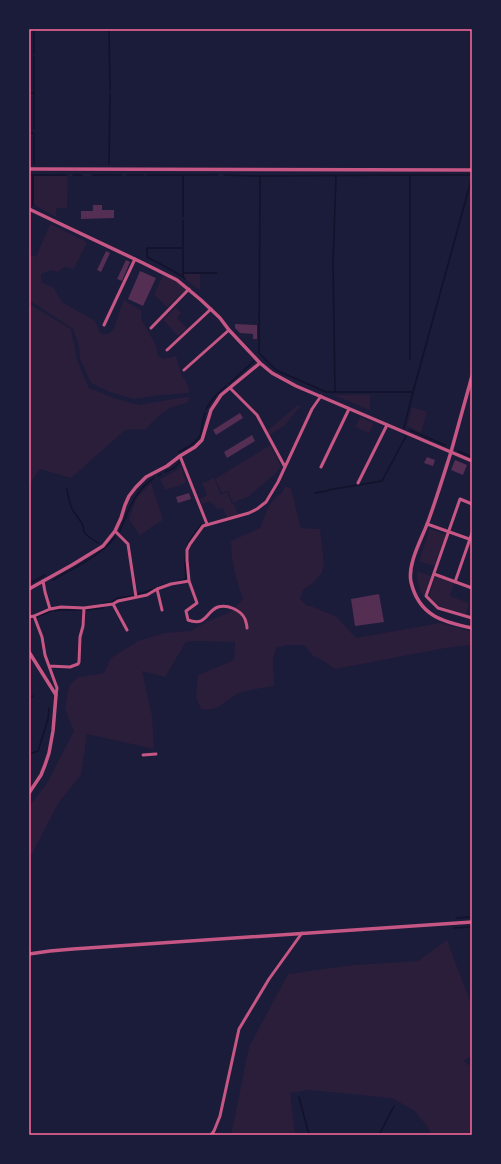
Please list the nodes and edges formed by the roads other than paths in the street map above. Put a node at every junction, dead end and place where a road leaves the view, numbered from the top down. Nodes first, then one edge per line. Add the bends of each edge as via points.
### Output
1 (29, 169) edge
2 (472, 170) edge
3 (29, 209) edge
4 (135, 259) junction
5 (189, 289) junction
6 (210, 309) junction
7 (104, 325) dead end
8 (151, 328) dead end
9 (229, 330) junction
10 (168, 350) dead end
11 (260, 363) junction
12 (184, 370) dead end
13 (472, 376) edge
14 (230, 388) junction
15 (321, 396) junction
16 (349, 409) junction
17 (387, 425) junction
18 (451, 452) junction
19 (180, 456) junction
20 (472, 461) edge
21 (284, 467) junction
22 (321, 467) dead end
23 (358, 483) dead end
24 (472, 504) edge
25 (206, 524) junction
26 (427, 524) junction
27 (115, 531) junction
28 (448, 532) junction
29 (472, 533) edge
30 (471, 540) edge
31 (434, 574) junction
32 (43, 581) junction
33 (189, 581) junction
34 (455, 582) junction
35 (472, 588) edge
36 (29, 589) edge
37 (157, 589) junction
38 (136, 597) junction
39 (113, 604) junction
40 (84, 608) junction
41 (50, 609) junction
42 (162, 610) dead end
43 (34, 616) junction
44 (29, 617) edge
45 (472, 618) edge
46 (247, 628) dead end
47 (472, 628) edge
48 (127, 630) dead end
49 (29, 652) edge
50 (49, 666) junction
51 (56, 695) junction
52 (156, 754) dead end
53 (143, 755) dead end
54 (29, 793) edge
55 (472, 922) edge
56 (302, 934) junction
57 (29, 954) edge
58 (211, 1135) edge

1 - 2 street
3 - 4 street
4 - 5 street via 177,280
4 - 7 street
5 - 6 street
5 - 8 street
6 - 9 street
6 - 10 street
9 - 11 street
9 - 12 street
11 - 14 street
11 - 15 street via 296,386
13 - 18 street
14 - 19 street via 221,395 211,410 202,440
14 - 21 street via 256,415
15 - 16 street
15 - 21 street
16 - 17 street
16 - 22 street
17 - 18 street
17 - 23 street
18 - 20 street
18 - 26 street
19 - 25 street
19 - 27 street via 136,486 124,505
21 - 25 street via 266,502 258,509
24 - 28 street via 460,499
25 - 33 street via 187,550
26 - 28 street
26 - 47 street via 411,567 411,582 417,596 422,606 434,617
27 - 32 street via 103,546
27 - 38 street via 128,544
28 - 30 street
28 - 31 street
29 - 30 street
30 - 34 street
31 - 34 street
31 - 45 street via 426,596 438,608
32 - 36 street
32 - 41 street
33 - 37 street
33 - 46 street via 198,603 186,611 188,620 194,623 200,621 217,607 223,606 240,612
34 - 35 street
37 - 38 street
37 - 42 street
38 - 39 street
39 - 40 street
39 - 48 street
40 - 41 street
40 - 50 street via 78,664
41 - 43 street
43 - 44 street
43 - 50 street
49 - 51 street
50 - 51 street via 57,688
51 - 54 street via 53,731 46,765
52 - 53 street
55 - 56 street
56 - 57 street
56 - 58 street via 239,1029 220,1116

